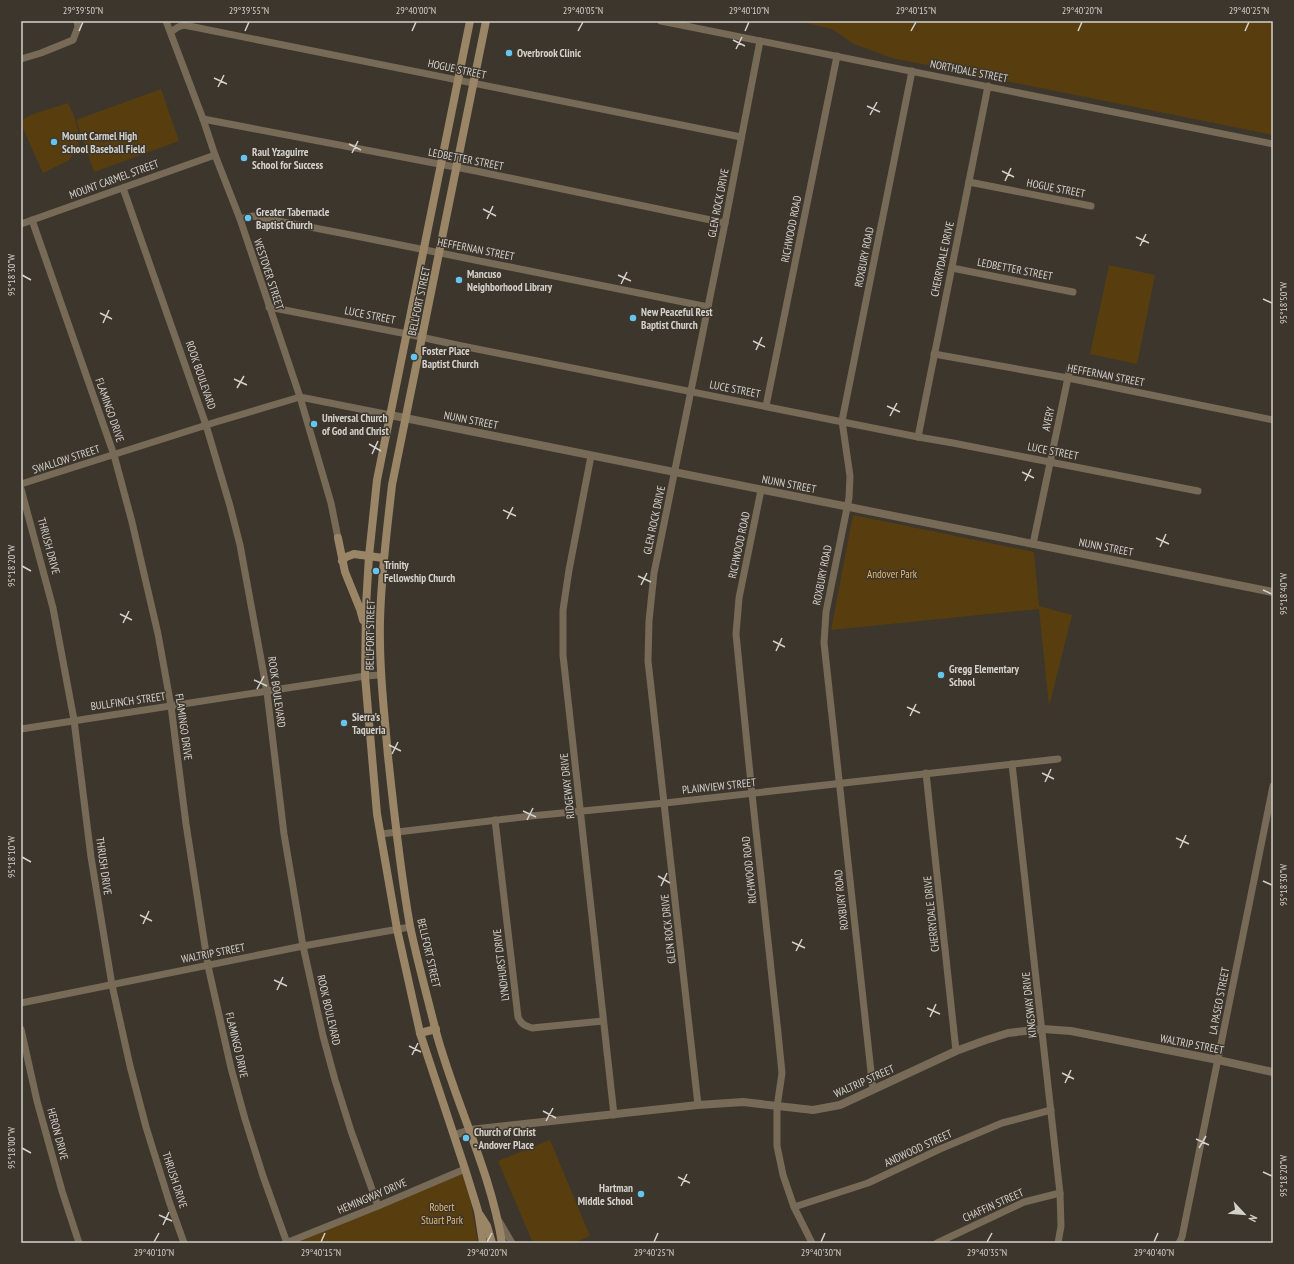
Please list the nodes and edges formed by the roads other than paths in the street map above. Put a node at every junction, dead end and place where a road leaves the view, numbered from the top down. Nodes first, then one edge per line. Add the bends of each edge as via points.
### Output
1 (76, 21) edge
2 (166, 21) edge
3 (173, 21) edge
4 (470, 21) edge
5 (486, 21) edge
6 (661, 21) edge
7 (170, 32) junction
8 (760, 41) junction
9 (837, 56) junction
10 (21, 59) edge
11 (912, 71) junction
12 (459, 81) junction
13 (473, 83) junction
14 (988, 86) junction
15 (203, 119) junction
16 (741, 138) junction
17 (1273, 144) edge
18 (215, 155) junction
19 (442, 165) junction
20 (457, 168) junction
21 (969, 182) junction
22 (123, 188) junction
23 (1091, 206) dead end
24 (240, 219) junction
25 (32, 220) junction
26 (725, 223) junction
27 (21, 224) edge
28 (424, 250) junction
29 (440, 253) junction
30 (952, 268) junction
31 (1073, 292) dead end
32 (269, 307) junction
33 (708, 307) junction
34 (407, 334) junction
35 (423, 337) junction
36 (934, 354) junction
37 (1070, 368) dead end
38 (1068, 378) junction
39 (690, 392) junction
40 (300, 398) junction
41 (766, 406) junction
42 (390, 415) junction
43 (405, 418) junction
44 (1273, 420) edge
45 (842, 422) junction
46 (206, 425) junction
47 (918, 437) junction
48 (114, 455) junction
49 (591, 456) junction
50 (1050, 462) junction
51 (675, 472) junction
52 (21, 484) edge
53 (21, 489) edge
54 (761, 490) junction
55 (1198, 491) dead end
56 (847, 507) junction
57 (338, 538) junction
58 (1033, 544) junction
59 (354, 554) junction
60 (369, 556) junction
61 (383, 558) junction
62 (342, 561) junction
63 (1273, 592) edge
64 (366, 630) junction
65 (380, 675) junction
66 (365, 676) junction
67 (268, 692) junction
68 (171, 706) junction
69 (74, 720) junction
70 (21, 729) edge
71 (1058, 759) dead end
72 (1012, 764) junction
73 (926, 773) junction
74 (839, 783) junction
75 (1273, 786) edge
76 (752, 794) junction
77 (665, 803) junction
78 (581, 811) junction
79 (495, 820) junction
80 (396, 832) junction
81 (381, 834) junction
82 (410, 927) junction
83 (397, 929) junction
84 (303, 946) junction
85 (208, 966) junction
86 (112, 985) junction
87 (21, 1003) edge
88 (603, 1021) junction
89 (436, 1029) junction
90 (1043, 1029) junction
91 (21, 1030) edge
92 (420, 1033) junction
93 (956, 1052) junction
94 (1218, 1060) junction
95 (1273, 1072) edge
96 (873, 1090) junction
97 (698, 1105) junction
98 (777, 1107) junction
99 (1051, 1110) junction
100 (614, 1115) junction
101 (470, 1130) junction
102 (455, 1135) junction
103 (465, 1169) junction
104 (1060, 1193) junction
105 (378, 1206) junction
106 (794, 1207) junction
107 (478, 1211) junction
108 (499, 1220) junction
109 (80, 1243) edge
110 (184, 1243) edge
111 (287, 1243) edge
112 (483, 1243) edge
113 (492, 1243) edge
114 (502, 1243) edge
115 (512, 1243) edge
116 (812, 1243) edge
117 (937, 1243) edge
118 (1058, 1243) edge
119 (1179, 1243) edge

1 - 10 street via 78,27 73,40
2 - 7 street, WESTOVER STREET
3 - 7 street
4 - 12 main road, BELLFORT STREET
5 - 13 main road, BELLFORT STREET
6 - 8 street, NORTHDALE STREET
7 - 12 street, HOGUE STREET via 184,25
7 - 15 street, WESTOVER STREET
8 - 9 street, NORTHDALE STREET
8 - 16 street, GLEN ROCK DRIVE
9 - 11 street, NORTHDALE STREET
9 - 41 street, RICHWOOD ROAD
11 - 14 street, NORTHDALE STREET
11 - 45 street, ROXBURY ROAD
12 - 13 street, HOGUE STREET
12 - 19 main road, BELLFORT STREET
13 - 16 street, HOGUE STREET
13 - 20 main road, BELLFORT STREET
14 - 17 street, NORTHDALE STREET
14 - 21 street, CHERRYDALE DRIVE
15 - 18 street, WESTOVER STREET
15 - 19 street, LEDBETTER STREET
16 - 26 street, GLEN ROCK DRIVE
18 - 22 street, MOUNT CARMEL STREET
18 - 24 street, WESTOVER STREET
19 - 20 street, LEDBETTER STREET
19 - 28 main road, BELLFORT STREET
20 - 26 street, LEDBETTER STREET
20 - 29 main road, BELLFORT STREET
21 - 23 street, HOGUE STREET
21 - 30 street, CHERRYDALE DRIVE
22 - 25 street, MOUNT CARMEL STREET
22 - 46 street, ROOK BOULEVARD
24 - 28 street, HEFFERNAN STREET via 253,216
24 - 32 street, WESTOVER STREET
25 - 27 street, MOUNT CARMEL STREET
25 - 48 street, FLAMINGO DRIVE
26 - 33 street, GLEN ROCK DRIVE
28 - 29 street, HEFFERNAN STREET
28 - 34 main road, BELLFORT STREET
29 - 33 street, HEFFERNAN STREET
29 - 35 main road, BELLFORT STREET
30 - 31 street, LEDBETTER STREET
30 - 36 street, CHERRYDALE DRIVE
32 - 34 street, LUCE STREET
32 - 40 street, WESTOVER STREET
33 - 39 street, GLEN ROCK DRIVE
34 - 35 street, LUCE STREET
34 - 42 main road, BELLFORT STREET
35 - 39 street, LUCE STREET
35 - 43 main road, BELLFORT STREET
36 - 38 street, HEFFERNAN STREET
36 - 47 street, CHERRYDALE DRIVE
37 - 38 street, AVERY
38 - 44 street, HEFFERNAN STREET
38 - 50 street, AVERY
39 - 41 street, LUCE STREET
39 - 51 street, GLEN ROCK DRIVE
40 - 42 street, NUNN STREET
40 - 46 street, SWALLOW STREET
40 - 57 street, WESTOVER STREET via 331,503
41 - 45 street, LUCE STREET
42 - 43 street, NUNN STREET
42 - 60 main road, BELLFORT STREET via 378,480
43 - 49 street, NUNN STREET
43 - 61 main road, BELLFORT STREET via 392,485
45 - 47 street, LUCE STREET
45 - 56 street, ROXBURY ROAD via 850,476
46 - 48 street, SWALLOW STREET
46 - 67 street, ROOK BOULEVARD via 240,545
47 - 50 street, LUCE STREET
48 - 52 street, SWALLOW STREET
48 - 68 street, FLAMINGO DRIVE via 146,578
49 - 51 street, NUNN STREET
49 - 78 street, RIDGEWAY DRIVE via 563,610 563,655
50 - 55 street, LUCE STREET
50 - 58 street, AVERY
51 - 54 street, NUNN STREET
51 - 77 street, GLEN ROCK DRIVE via 654,573 649,621 648,661
53 - 69 street, THRUSH DRIVE via 54,608
54 - 56 street, NUNN STREET
54 - 76 street, RICHWOOD ROAD via 739,598 736,634
56 - 58 street, NUNN STREET
56 - 74 street, ROXBURY ROAD via 826,612 824,643
57 - 59 main road via 344,547
57 - 62 main road
58 - 63 street, NUNN STREET
59 - 60 main road
59 - 62 main road
60 - 61 main road
60 - 64 main road, BELLFORT STREET
61 - 65 main road, BELLFORT STREET
62 - 64 main road
64 - 66 main road, BELLFORT STREET
65 - 66 street, BULLFINCH STREET
65 - 80 main road, BELLFORT STREET
66 - 67 street, BULLFINCH STREET
66 - 81 main road, BELLFORT STREET
67 - 68 street, BULLFINCH STREET
67 - 84 street, ROOK BOULEVARD via 284,834
68 - 69 street, BULLFINCH STREET
68 - 85 street, FLAMINGO DRIVE
69 - 70 street, BULLFINCH STREET
69 - 86 street, THRUSH DRIVE via 91,857
71 - 72 street, PLAINVIEW STREET
72 - 73 street, PLAINVIEW STREET
72 - 90 street, KINGSWAY DRIVE
73 - 74 street, PLAINVIEW STREET
73 - 93 street, CHERRYDALE DRIVE
74 - 76 street, PLAINVIEW STREET
74 - 96 street, ROXBURY ROAD
75 - 94 street, LA PASEO STREET
76 - 77 street, PLAINVIEW STREET
76 - 98 street, RICHWOOD ROAD via 782,1073
77 - 78 street, PLAINVIEW STREET
77 - 97 street, GLEN ROCK DRIVE
78 - 79 street, PLAINVIEW STREET
78 - 88 street, RIDGEWAY DRIVE
79 - 80 street, PLAINVIEW STREET
79 - 88 street, LYNDHURST DRIVE via 520,1022 532,1028
80 - 81 street, PLAINVIEW STREET
80 - 82 main road, BELLFORT STREET
81 - 83 main road, BELLFORT STREET
82 - 83 street, WALTRIP STREET
82 - 89 main road, BELLFORT STREET
83 - 84 street, WALTRIP STREET
83 - 92 main road, BELLFORT STREET
84 - 85 street, WALTRIP STREET
84 - 105 street, ROOK BOULEVARD via 335,1080
85 - 86 street, WALTRIP STREET
85 - 111 street, FLAMINGO DRIVE via 245,1120
86 - 87 street, WALTRIP STREET
86 - 110 street, THRUSH DRIVE via 146,1127
88 - 100 street, RIDGEWAY DRIVE
89 - 92 main road
89 - 101 main road, BELLFORT STREET via 450,1078
90 - 93 street, WALTRIP STREET via 1008,1034
90 - 94 street, WALTRIP STREET via 1071,1031
90 - 99 street, KINGSWAY DRIVE
91 - 109 street, HERON DRIVE via 39,1109
92 - 102 main road, BELLFORT STREET
93 - 96 street, WALTRIP STREET
94 - 95 street, WALTRIP STREET
94 - 119 street, LA PASEO STREET
96 - 98 street, WALTRIP STREET via 840,1105 813,1110
97 - 98 street, WALTRIP STREET via 743,1102
97 - 100 street, WALTRIP STREET
98 - 106 street, RICHWOOD ROAD via 776,1138 779,1162
99 - 104 street, KINGSWAY DRIVE
99 - 106 street, ANDWOOD STREET via 1002,1122 868,1183
100 - 101 street, WALTRIP STREET
101 - 102 street, WALTRIP STREET
101 - 108 main road, BELLFORT STREET
102 - 103 main road, BELLFORT STREET
103 - 105 street, HEMINGWAY DRIVE
103 - 107 main road, BELLFORT STREET
104 - 117 street, CHAFFIN STREET via 1024,1202
104 - 118 street, KINGSWAY DRIVE via 1061,1226
105 - 111 street, HEMINGWAY DRIVE
106 - 116 street, RICHWOOD ROAD
107 - 112 main road, BELLFORT STREET
107 - 113 main road
108 - 114 main road, BELLFORT STREET
108 - 115 street

